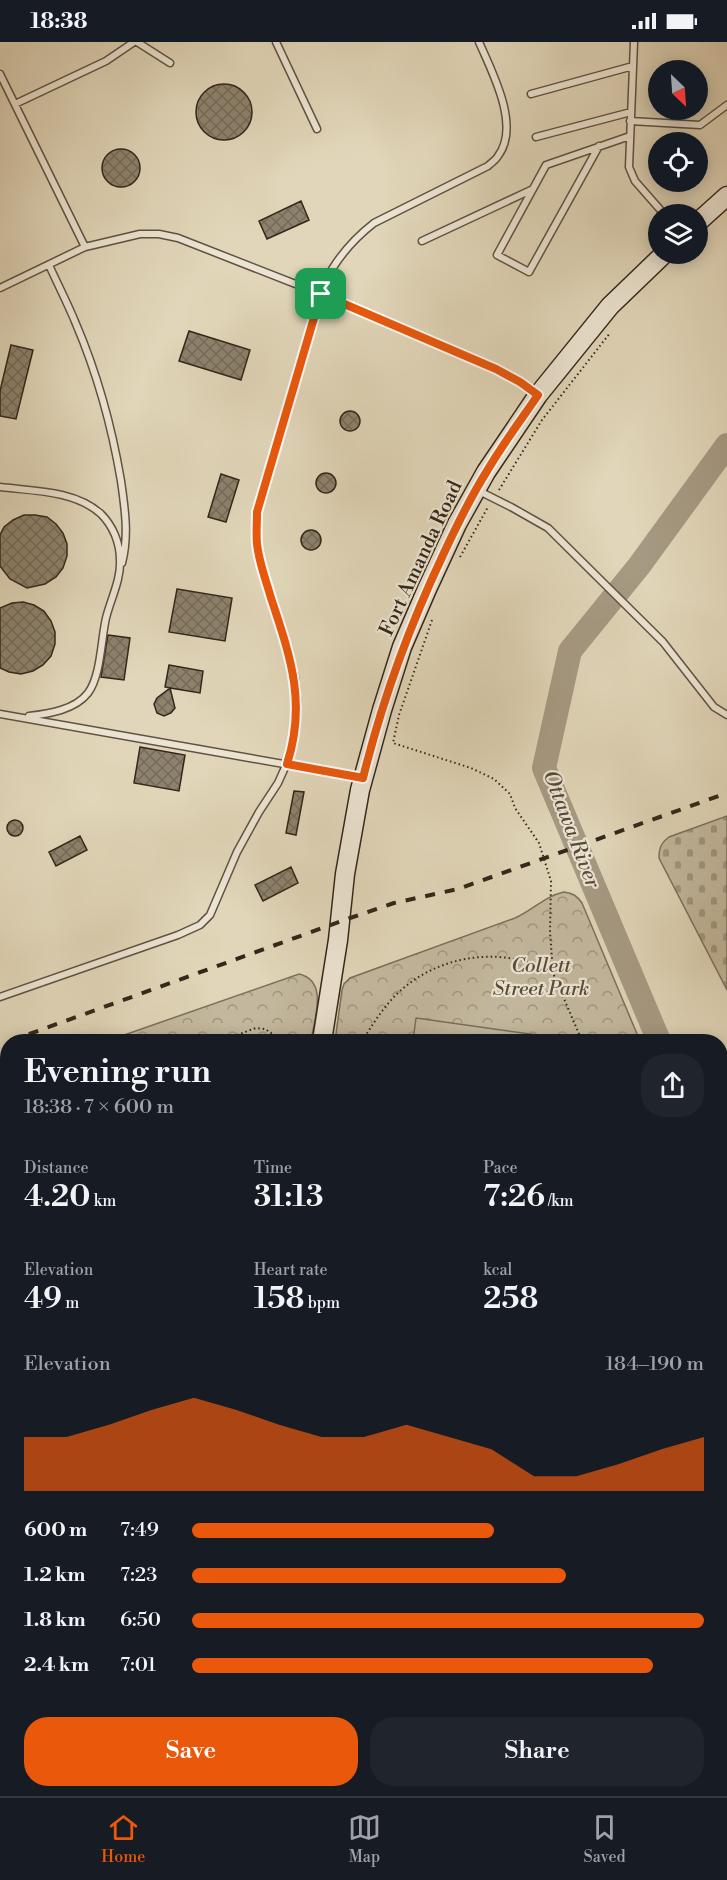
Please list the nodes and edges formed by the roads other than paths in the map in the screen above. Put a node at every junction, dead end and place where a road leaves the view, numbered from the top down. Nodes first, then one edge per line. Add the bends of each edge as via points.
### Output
1 (135, 42) edge
2 (276, 42) edge
3 (479, 42) edge
4 (634, 42) edge
5 (170, 63) dead end
6 (633, 66) junction
7 (0, 74) edge
8 (531, 94) dead end
9 (15, 104) junction
10 (727, 105) edge
11 (631, 112) junction
12 (630, 121) junction
13 (318, 129) dead end
14 (630, 136) junction
15 (536, 137) dead end
16 (600, 146) junction
17 (532, 190) junction
18 (727, 196) edge
19 (655, 204) edge
20 (708, 213) edge
21 (423, 241) dead end
22 (85, 247) junction
23 (663, 264) edge
24 (49, 266) junction
25 (0, 288) edge
26 (321, 294) junction
27 (538, 395) junction
28 (0, 487) edge
29 (476, 490) junction
30 (120, 572) junction
31 (0, 714) edge
32 (727, 715) edge
33 (21, 717) junction
34 (287, 764) junction
35 (363, 778) junction
36 (0, 997) edge
37 (323, 1034) edge

1 - 5 lane
1 - 9 lane via 106,61
2 - 13 lane
3 - 26 lane via 505,112 505,143 498,156 488,166 374,223 357,236 331,268
4 - 6 lane
6 - 8 lane
6 - 11 lane
7 - 9 lane
9 - 22 lane
10 - 12 lane via 700,125
11 - 12 lane
11 - 15 lane
12 - 14 lane
14 - 16 lane
14 - 19 lane via 629,166 635,181
16 - 17 lane via 546,165
16 - 17 lane via 529,272 497,255
17 - 21 lane
18 - 20 street
22 - 24 lane
22 - 26 lane via 140,234 159,234
23 - 27 street, Fort Amanda Road via 610,306
24 - 25 lane
24 - 30 lane via 92,367 119,468 126,534
26 - 27 lane via 496,369
26 - 34 lane via 257,512 262,567 295,678 294,738
27 - 29 street, Fort Amanda Road
28 - 30 lane via 54,494 95,510 108,523 117,541
29 - 32 lane via 548,528 663,642 714,707
29 - 35 street, Fort Amanda Road via 402,647
30 - 33 lane via 87,694 66,708
31 - 33 lane
33 - 34 lane
34 - 35 lane
34 - 36 lane via 237,852 206,921 178,935
35 - 37 street, Fort Amanda Road via 345,874

